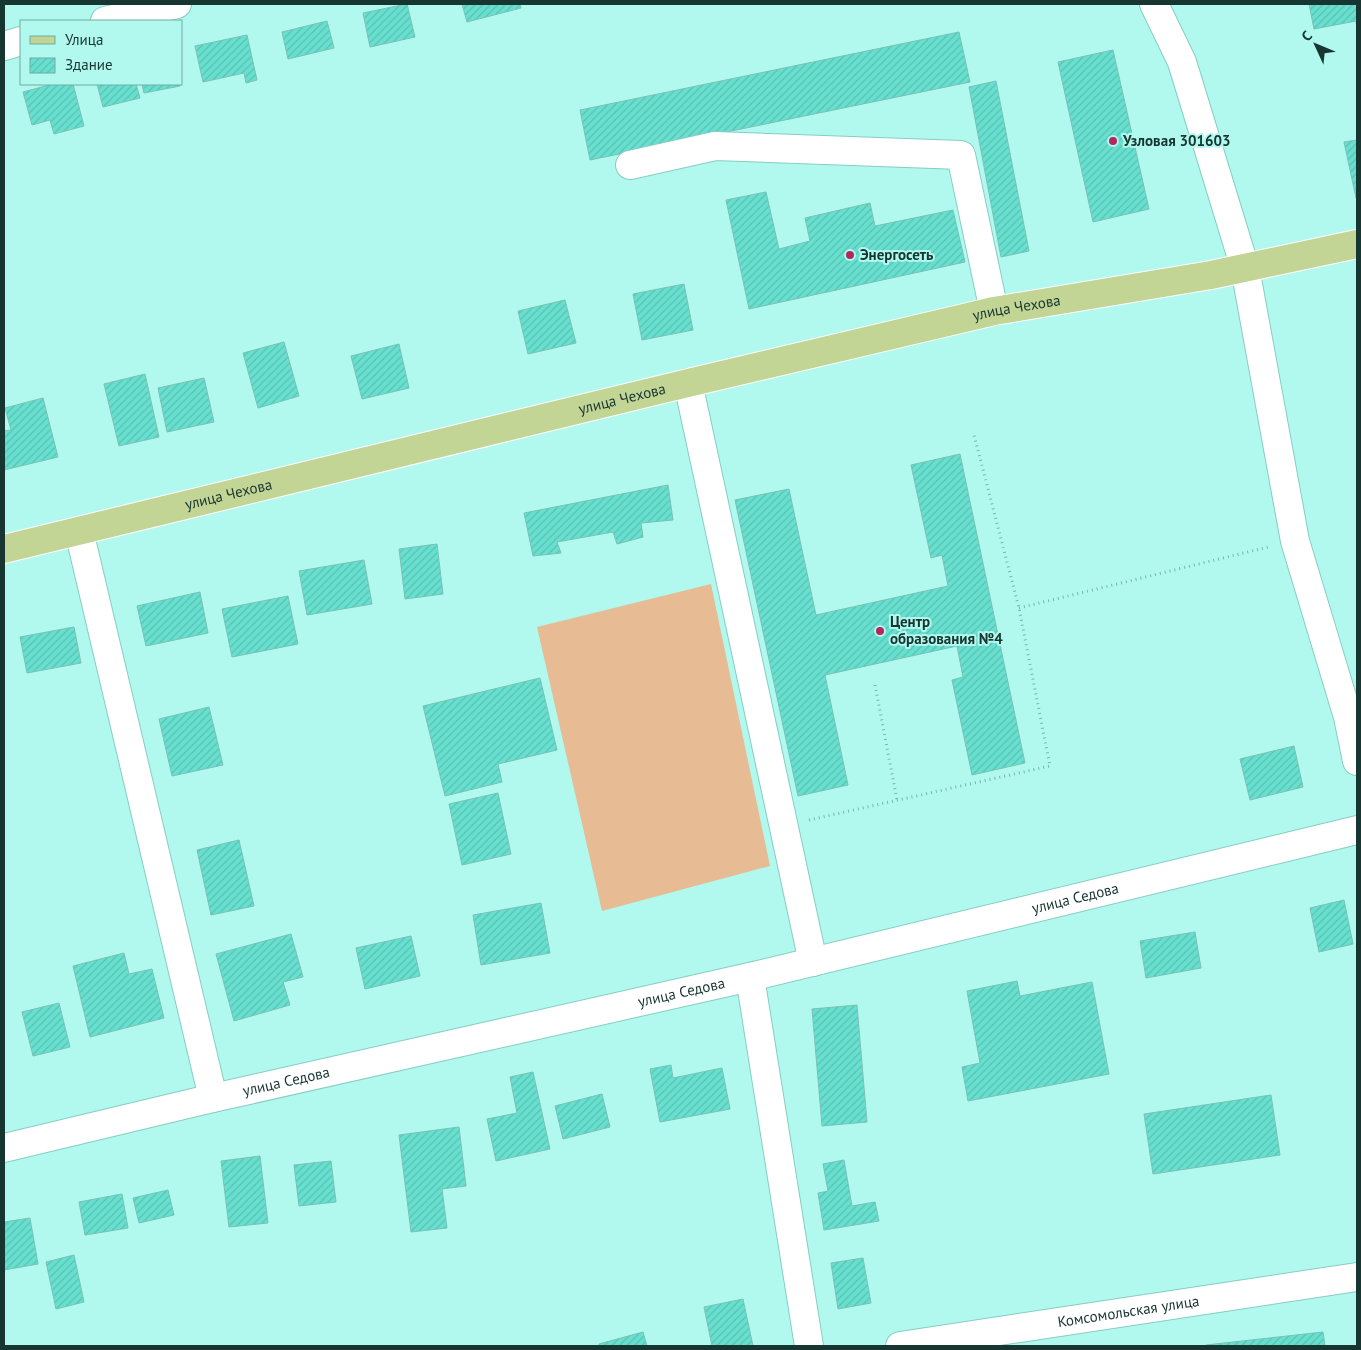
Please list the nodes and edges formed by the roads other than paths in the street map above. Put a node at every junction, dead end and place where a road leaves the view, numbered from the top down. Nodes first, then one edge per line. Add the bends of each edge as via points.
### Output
1 (177, 4) edge
2 (1154, 4) edge
3 (109, 20) edge
4 (20, 41) edge
5 (4, 46) edge
6 (630, 165) dead end
7 (1357, 244) edge
8 (1244, 268) junction
9 (994, 311) junction
10 (688, 383) junction
11 (79, 530) junction
12 (4, 549) edge
13 (1353, 716) edge
14 (1357, 761) edge
15 (1357, 830) edge
16 (813, 962) junction
17 (750, 977) junction
18 (213, 1098) junction
19 (4, 1148) edge
20 (1357, 1277) edge
21 (809, 1346) edge
22 (900, 1346) edge

1 - 3 street
2 - 8 street via 1182,62
4 - 5 street
6 - 9 street via 715,146 961,156
7 - 8 main road, улица Чехова
8 - 9 main road, улица Чехова
8 - 13 street via 1295,540
9 - 10 main road, улица Чехова
10 - 11 main road, улица Чехова
10 - 16 street
11 - 12 main road, улица Чехова
11 - 18 street
13 - 14 street
15 - 16 street, улица Седова
16 - 17 street, улица Седова
17 - 18 street, улица Седова
17 - 21 street
18 - 19 street, улица Седова
20 - 22 street, Комсомольская улица

